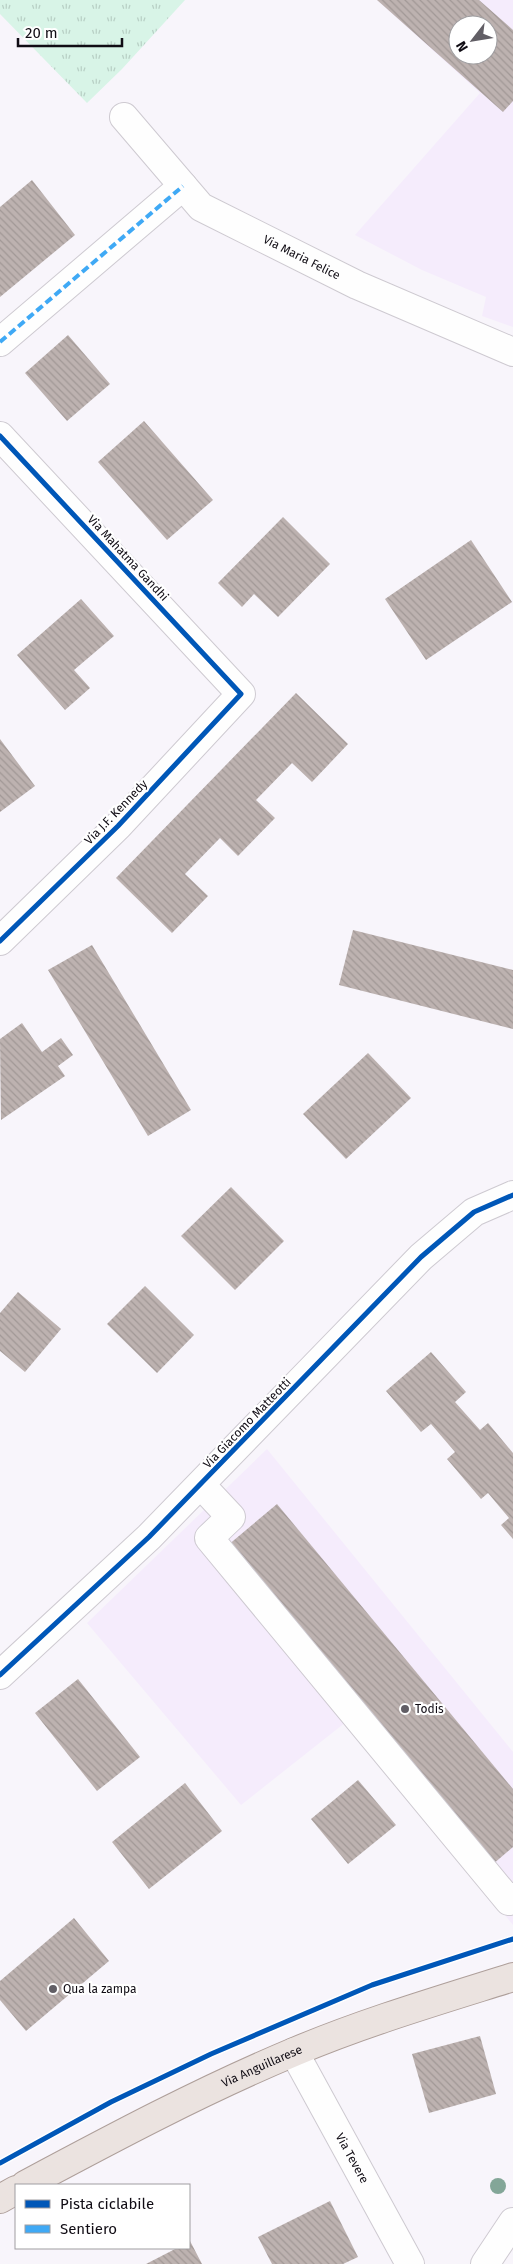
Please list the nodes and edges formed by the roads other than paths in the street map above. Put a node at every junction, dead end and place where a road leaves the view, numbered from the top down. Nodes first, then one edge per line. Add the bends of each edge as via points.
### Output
1 (124, 117) dead end
2 (183, 186) junction
3 (0, 342) edge
4 (513, 352) edge
5 (0, 436) edge
6 (241, 694) joint
7 (0, 941) edge
8 (513, 1195) edge
9 (201, 1485) junction
10 (0, 1675) edge
11 (513, 1897) edge
12 (513, 1977) edge
13 (294, 2052) junction
14 (26, 2184) edge
15 (15, 2191) edge
16 (0, 2199) edge
17 (513, 2222) edge
18 (410, 2264) edge
19 (486, 2264) edge

1 - 2 street, Via Maria Felice
2 - 3 street
2 - 4 street, Via Maria Felice via 209,211 357,285
5 - 6 street, Via Mahatma Gandhi
6 - 7 street, Via J.F. Kennedy via 118,826
8 - 9 street, Via Giacomo Matteotti via 474,1212 421,1257
9 - 10 street, Via Giacomo Matteotti
9 - 11 street via 231,1517 209,1538 509,1901
12 - 13 main road, Via Anguillarese
13 - 14 main road, Via Anguillarese via 148,2120
13 - 18 street, Via Tevere
15 - 16 main road
17 - 19 street

